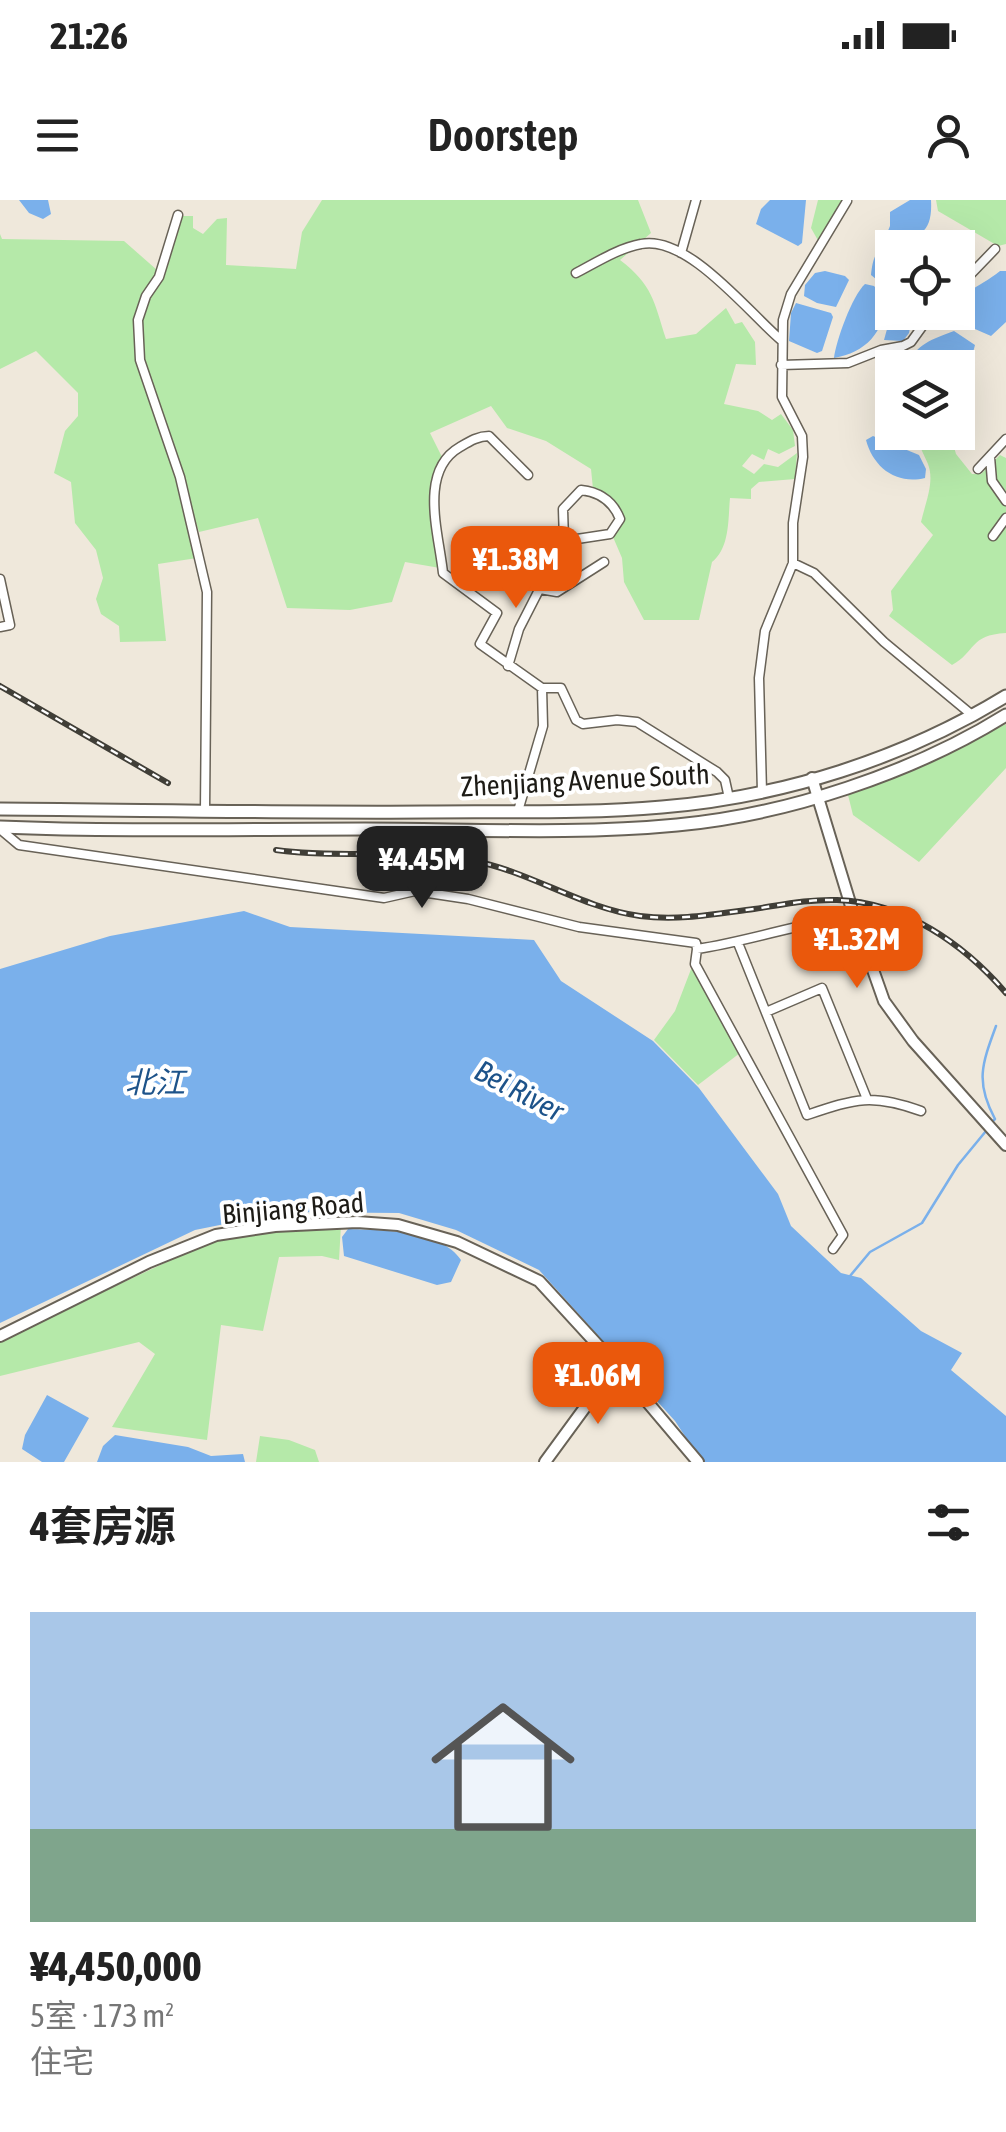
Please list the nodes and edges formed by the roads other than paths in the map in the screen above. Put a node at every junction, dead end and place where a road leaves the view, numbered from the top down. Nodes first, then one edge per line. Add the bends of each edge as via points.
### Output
1 (696, 200) edge
2 (847, 201) edge
3 (178, 215) dead end
4 (995, 249) dead end
5 (680, 253) junction
6 (975, 270) edge
7 (576, 272) dead end
8 (920, 330) edge
9 (782, 340) junction
10 (894, 348) joint
11 (781, 365) junction
12 (1006, 439) edge
13 (990, 457) junction
14 (978, 469) dead end
15 (528, 475) dead end
16 (1004, 502) edge
17 (1006, 518) edge
18 (993, 536) dead end
19 (564, 541) junction
20 (604, 562) dead end
21 (793, 563) junction
22 (0, 579) edge
23 (540, 589) junction
24 (0, 627) edge
25 (508, 666) junction
26 (542, 688) junction
27 (1006, 696) edge
28 (972, 715) junction
29 (1006, 715) edge
30 (812, 778) junction
31 (762, 792) junction
32 (818, 795) junction
33 (729, 798) junction
34 (0, 809) edge
35 (206, 811) junction
36 (518, 811) junction
37 (0, 828) edge
38 (206, 830) junction
39 (854, 916) junction
40 (738, 943) junction
41 (696, 949) junction
42 (766, 1012) junction
43 (866, 1099) junction
44 (921, 1110) dead end
45 (1006, 1145) edge
46 (833, 1249) dead end
47 (0, 1336) edge
48 (616, 1366) junction
49 (545, 1462) edge
50 (698, 1462) edge

1 - 5 street
2 - 9 street via 791,294
3 - 35 street via 160,277 138,320 140,360 180,477 208,592
4 - 6 street
5 - 7 street via 646,242
5 - 9 street via 725,284
8 - 10 street via 912,342
9 - 11 street
10 - 11 street via 848,363
11 - 21 street via 782,397 803,444
12 - 13 street
13 - 14 street
13 - 16 street via 992,481
15 - 25 street via 484,435 448,454 436,481 443,573 497,613 480,644
17 - 18 street
19 - 19 street via 610,534 620,519 617,510 597,492 582,490 563,509
19 - 23 street
20 - 23 street via 557,592
21 - 28 street via 814,573
21 - 31 street via 765,631 758,686
22 - 24 street via 10,625
23 - 25 street
25 - 26 street
26 - 33 street via 561,688 582,724 643,725 717,772
26 - 36 street via 543,726
27 - 28 main road, Zhenjiang Avenue South
28 - 30 main road, Zhenjiang Avenue South via 878,759
29 - 32 main road, Zhenjiang Avenue South via 916,761
30 - 31 main road, Zhenjiang Avenue South
30 - 32 street
31 - 33 main road, Zhenjiang Avenue South
32 - 38 main road, Zhenjiang Avenue South via 727,818 636,828
32 - 39 street
33 - 36 main road, Zhenjiang Avenue South
34 - 35 main road, Zhenjiang Avenue South
35 - 36 main road, Zhenjiang Avenue South
35 - 38 main road
37 - 38 main road, Zhenjiang Avenue South
37 - 41 street via 19,845 384,898 415,891 468,898 579,926 696,943
39 - 40 street
39 - 45 street via 884,1001
40 - 41 street
40 - 42 street
41 - 46 street via 695,964 843,1236
42 - 43 street via 807,1115
42 - 43 street via 822,988
43 - 44 street
47 - 48 street, Binjiang Road via 216,1236 357,1222 398,1225 517,1268 548,1290
48 - 49 street
48 - 50 street, Binjiang Road

